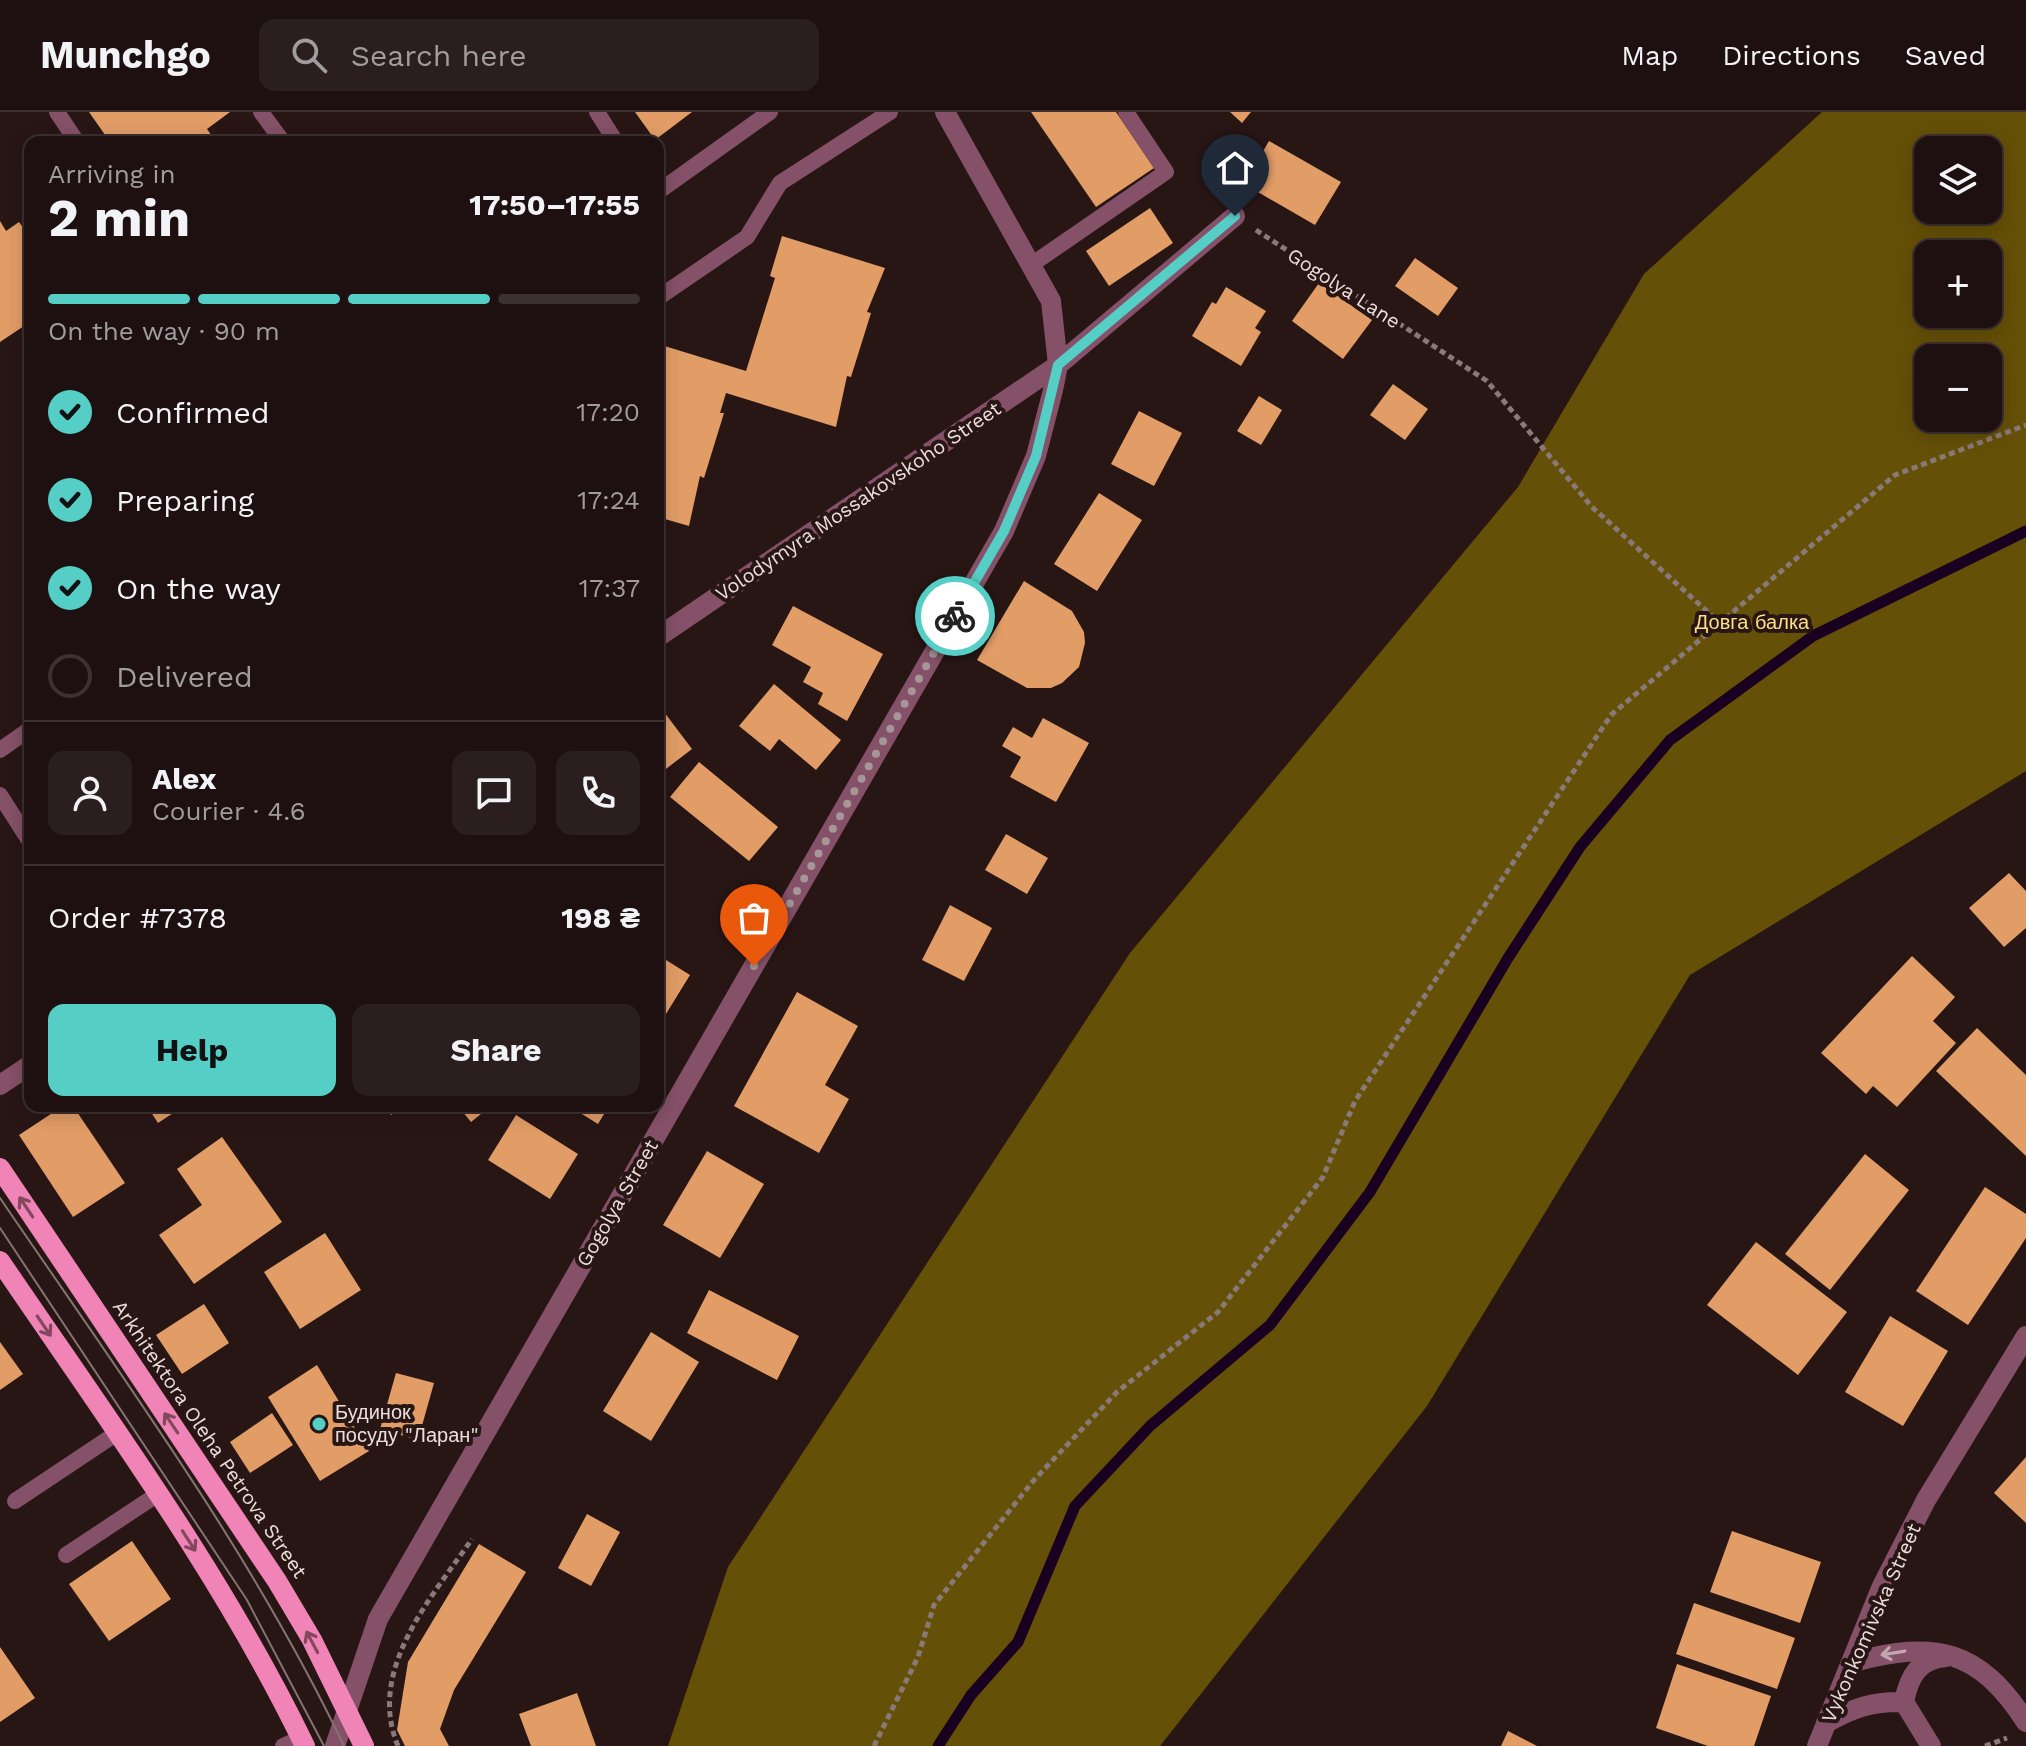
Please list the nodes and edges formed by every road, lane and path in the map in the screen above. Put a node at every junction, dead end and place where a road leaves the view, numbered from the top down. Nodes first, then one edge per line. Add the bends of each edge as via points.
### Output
1 (57, 112) edge
2 (261, 112) edge
3 (597, 112) edge
4 (770, 112) edge
5 (890, 112) edge
6 (945, 112) edge
7 (1126, 112) edge
8 (73, 136) edge
9 (279, 136) edge
10 (612, 136) edge
11 (664, 188) edge
12 (1235, 216) joint
13 (1031, 265) junction
14 (664, 294) edge
15 (1058, 365) junction
16 (2026, 425) edge
17 (1720, 623) junction
18 (664, 633) edge
19 (24, 733) edge
20 (0, 750) edge
21 (0, 795) edge
22 (24, 833) edge
23 (24, 1069) edge
24 (0, 1085) edge
25 (0, 1168) edge
26 (0, 1261) edge
27 (2026, 1336) edge
28 (117, 1433) junction
29 (158, 1494) junction
30 (15, 1501) dead end
31 (472, 1539) dead end
32 (66, 1555) dead end
33 (1958, 1657) junction
34 (1854, 1662) junction
35 (1904, 1702) junction
36 (347, 1711) junction
37 (2026, 1722) edge
38 (1826, 1723) junction
39 (296, 1743) edge
40 (335, 1746) edge
41 (364, 1746) edge
42 (398, 1746) edge
43 (874, 1746) edge
44 (1817, 1746) edge
45 (1931, 1746) edge

1 - 8 lane
2 - 9 lane
3 - 10 lane
4 - 11 lane
5 - 14 lane via 780,183 747,237
6 - 13 street, Gogolya Street
7 - 13 lane via 1166,172
12 - 15 street
12 - 17 path, Gogolya Lane via 1487,381 1592,507
13 - 15 street, Gogolya Street via 1051,301
15 - 18 street, Volodymyra Mossakovskoho Street
15 - 36 street, Gogolya Street via 1036,456 1004,531 378,1619
16 - 17 path via 1895,475
17 - 43 path via 1611,715 1355,1101 1323,1177 1218,1312 1117,1392 1034,1480 934,1605 918,1657
19 - 20 lane
21 - 22 lane
23 - 24 street
36 -> 25 main road, Arkhitektora Oleha Petrova Street via 277,1581
26 -> 28 main road
27 - 34 street, Vykonkomivska Street via 1926,1500 1882,1586
28 - 29 main road
28 - 30 lane
29 - 32 lane
29 -> 39 main road via 246,1633
31 - 42 path via 403,1641 393,1683 391,1729
33 -> 34 street via 1927,1649
33 - 35 street via 1930,1659 1912,1674
33 - 37 street via 1987,1673
34 - 38 street, Vykonkomivska Street
35 - 38 street via 1854,1707
35 - 45 street
36 - 40 street, Gogolya Street
36 - 41 main road, Arkhitektora Oleha Petrova Street
38 - 44 street, Vykonkomivska Street

